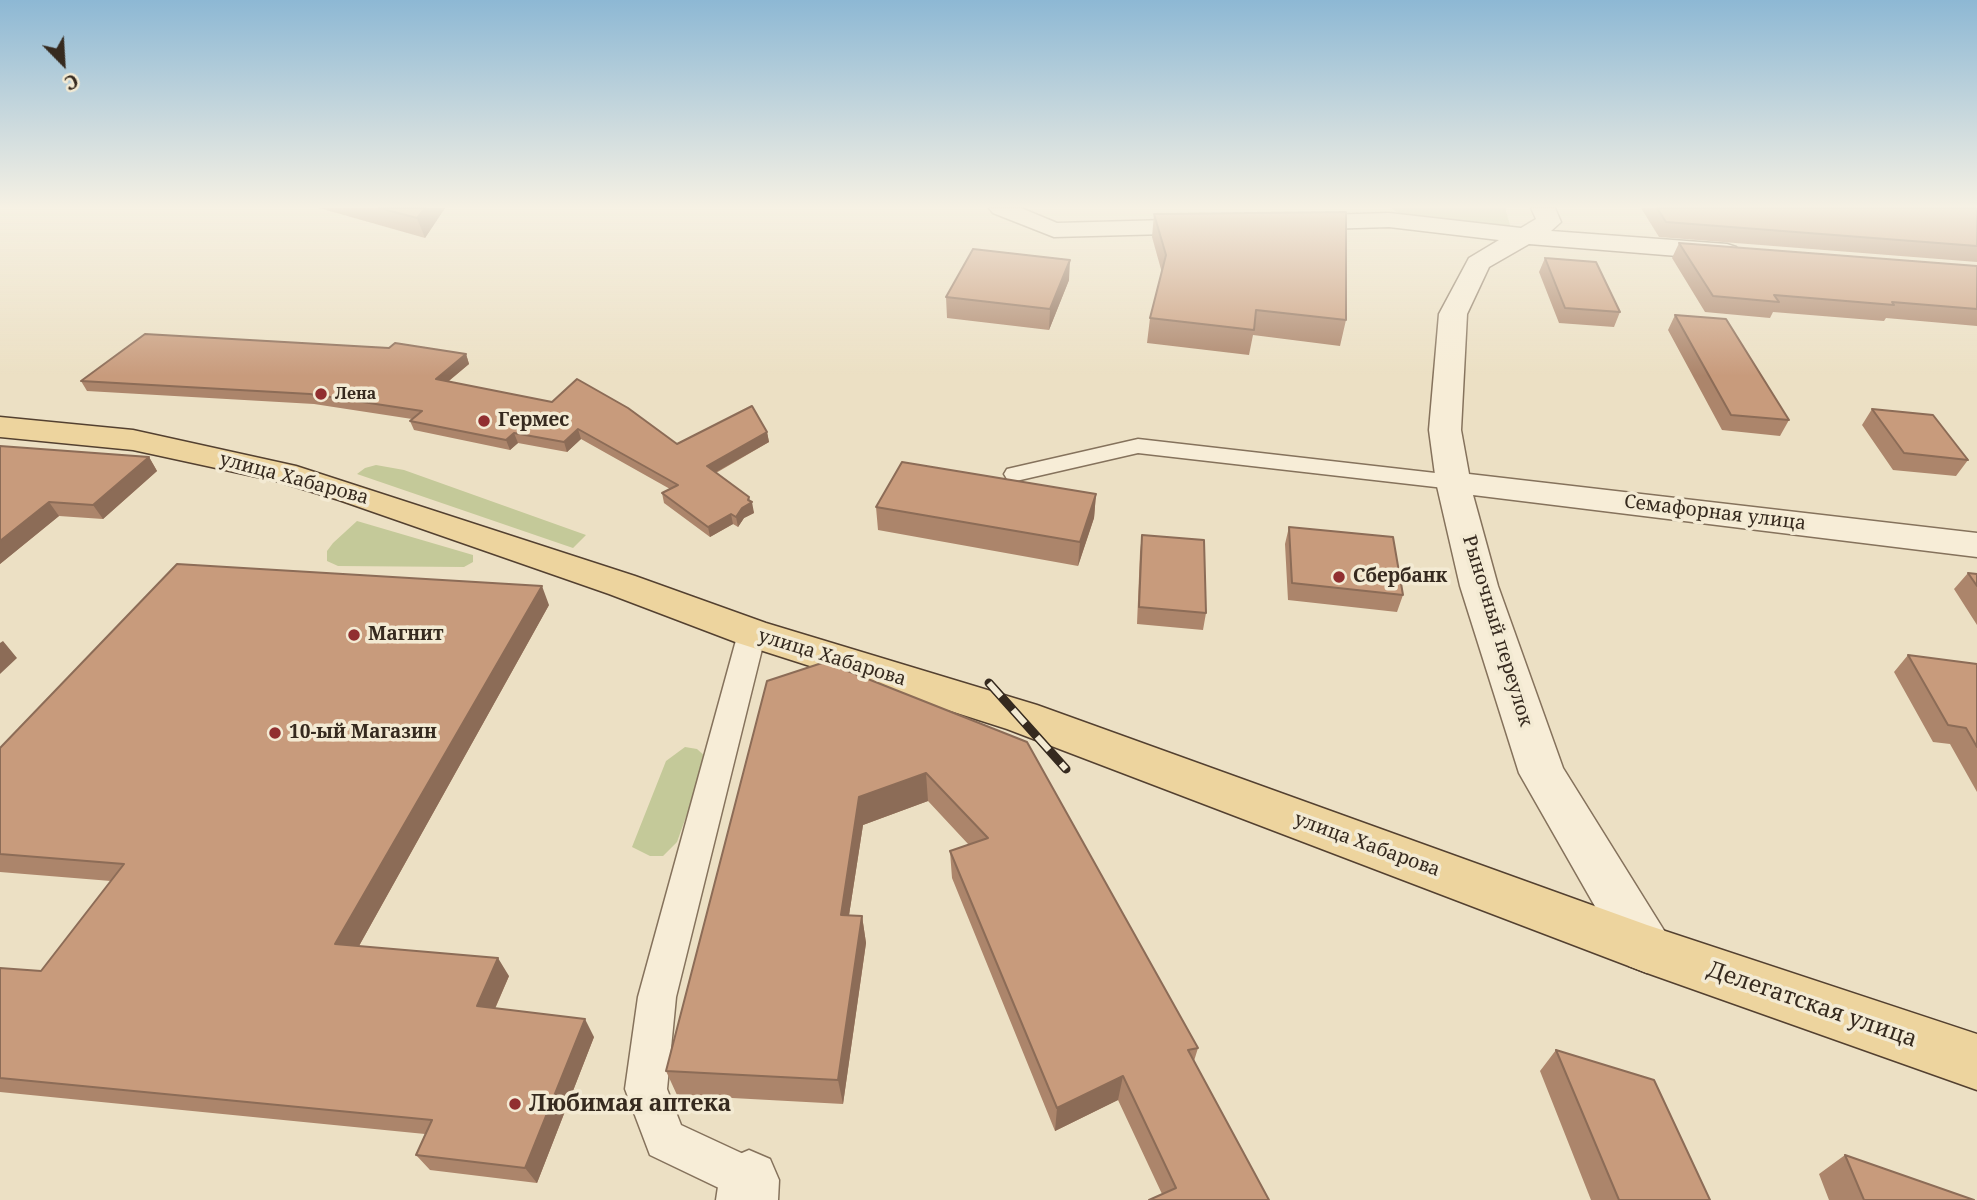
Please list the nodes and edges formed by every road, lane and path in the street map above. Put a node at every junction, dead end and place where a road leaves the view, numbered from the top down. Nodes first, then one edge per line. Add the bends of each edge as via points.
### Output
1 (1478, 264) edge
2 (0, 427) edge
3 (1016, 474) dead end
4 (1453, 482) junction
5 (1977, 545) edge
6 (752, 632) junction
7 (1647, 949) junction
8 (1977, 1062) edge
9 (748, 1190) edge

1 - 4 street, Рыночный переулок via 1453,314 1444,430
2 - 6 main road, улица Хабарова via 133,440 314,481
3 - 4 lane via 1138,446
4 - 5 street, Семафорная улица
4 - 7 street, Рыночный переулок via 1479,586 1542,773
6 - 7 main road, улица Хабарова via 1021,718
6 - 9 lane via 657,997 646,1089 665,1140
7 - 8 main road, Делегатская улица

